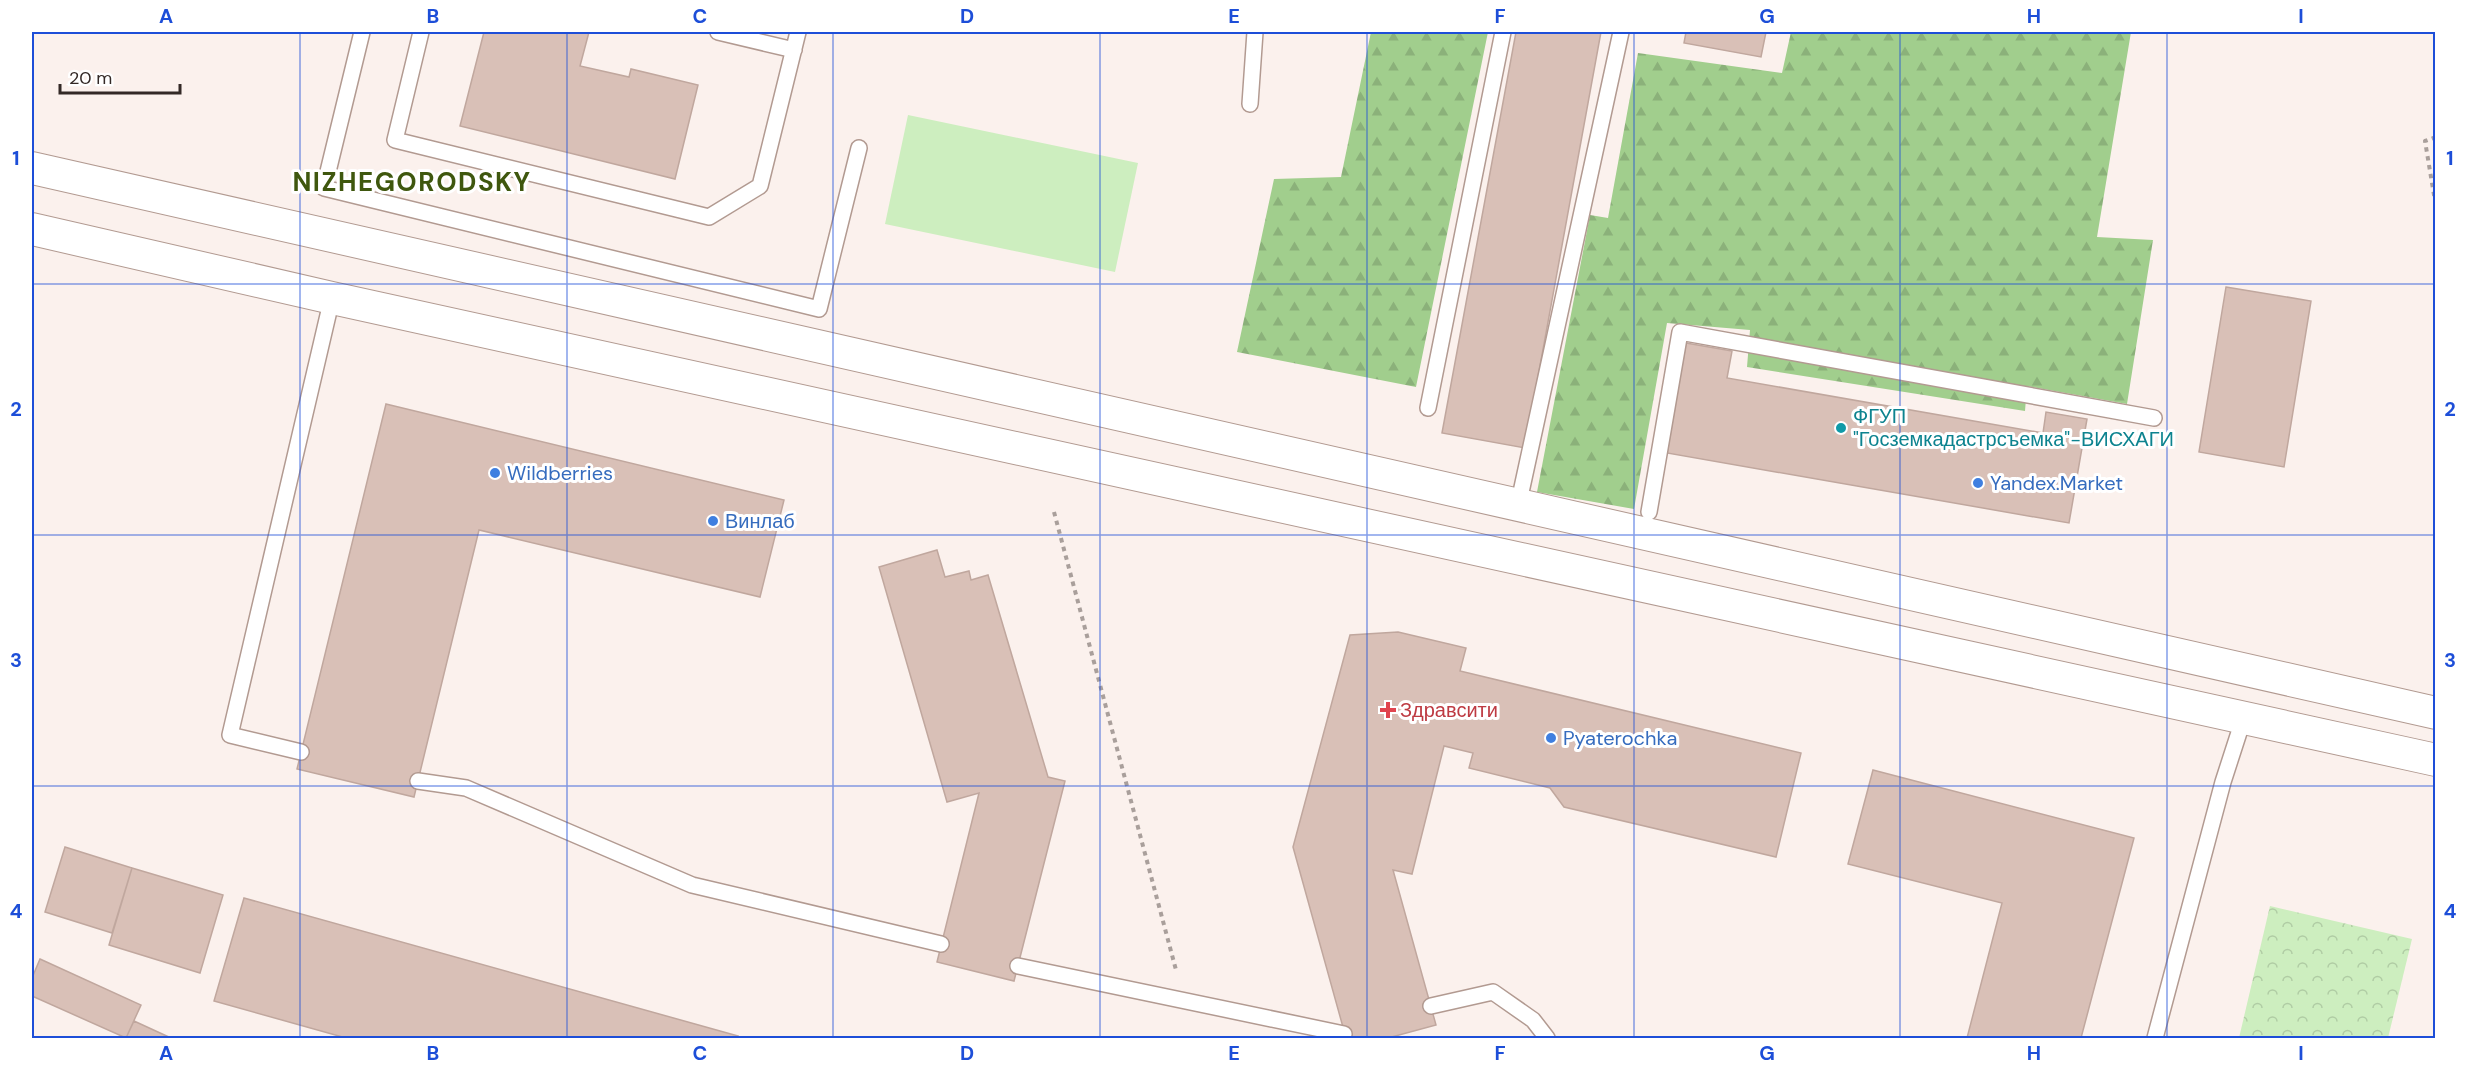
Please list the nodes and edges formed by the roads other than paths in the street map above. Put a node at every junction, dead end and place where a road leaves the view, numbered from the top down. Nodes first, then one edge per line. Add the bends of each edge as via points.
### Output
1 (362, 32) edge
2 (421, 32) edge
3 (718, 32) edge
4 (798, 32) edge
5 (1255, 32) edge
6 (1503, 32) edge
7 (1621, 32) edge
8 (794, 50) junction
9 (1250, 104) dead end
10 (859, 148) dead end
11 (32, 168) edge
12 (32, 229) edge
13 (332, 298) junction
14 (1428, 408) dead end
15 (2154, 418) dead end
16 (1518, 506) junction
17 (1649, 512) dead end
18 (2436, 713) edge
19 (2244, 717) junction
20 (302, 752) dead end
21 (2436, 760) edge
22 (418, 781) dead end
23 (941, 944) dead end
24 (1018, 966) dead end
25 (1431, 1006) dead end
26 (1344, 1034) dead end
27 (1547, 1038) edge
28 (2155, 1038) edge

1 - 10 lane via 324,188 819,309
2 - 8 lane via 395,140 709,217 760,186
3 - 8 lane
4 - 8 lane
5 - 9 lane
6 - 14 lane
7 - 16 lane
11 - 16 street
12 - 13 street
13 - 19 street
13 - 20 lane via 230,735
15 - 17 lane via 1680,332
16 - 18 street
19 - 21 street
19 - 28 lane
22 - 23 lane via 466,788 692,885
24 - 26 lane
25 - 27 lane via 1493,992 1533,1020

